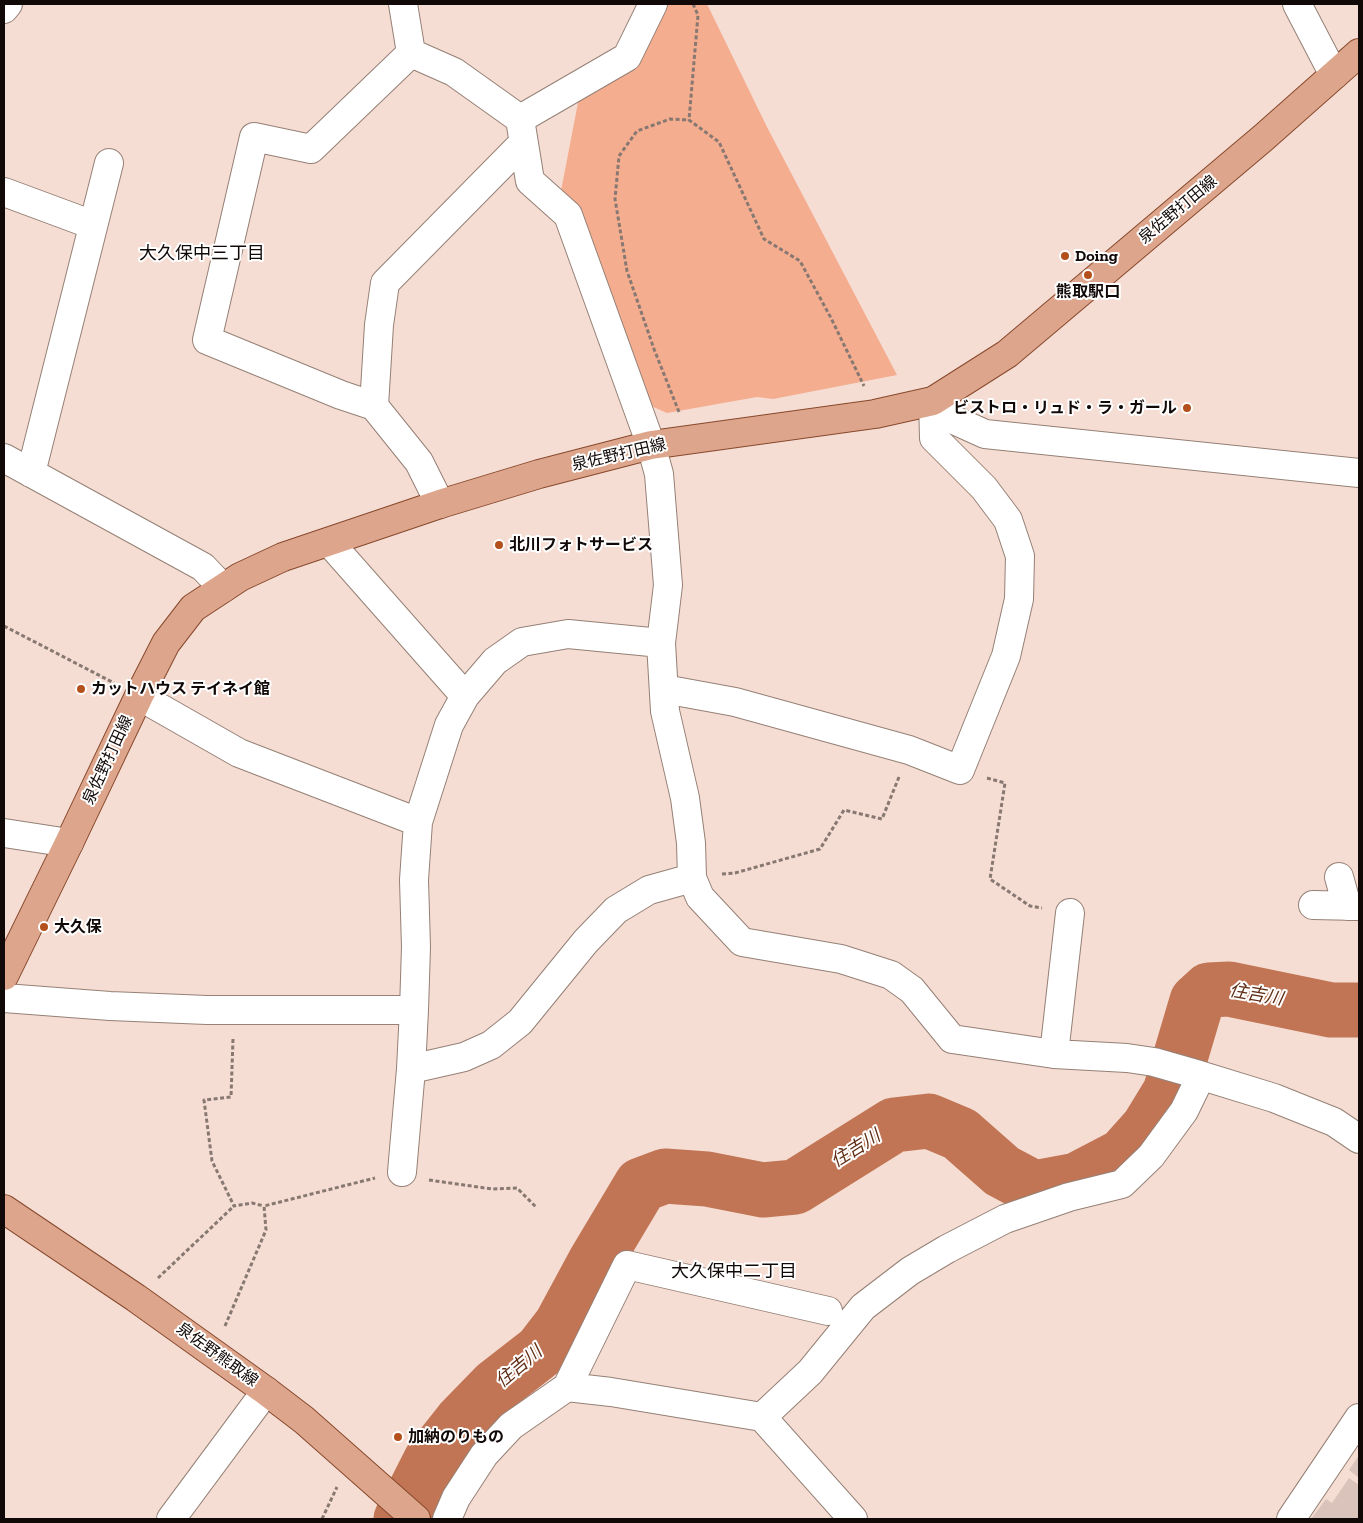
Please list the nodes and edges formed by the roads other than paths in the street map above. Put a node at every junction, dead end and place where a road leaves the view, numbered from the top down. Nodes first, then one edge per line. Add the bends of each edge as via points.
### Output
1 (8, 4) edge
2 (403, 4) edge
3 (654, 4) edge
4 (1297, 4) edge
5 (4, 9) edge
6 (1359, 53) edge
7 (411, 54) junction
8 (1334, 75) junction
9 (521, 131) junction
10 (108, 163) dead end
11 (4, 192) edge
12 (93, 225) junction
13 (933, 401) junction
14 (374, 406) junction
15 (651, 445) junction
16 (4, 458) edge
17 (1359, 473) edge
18 (32, 474) junction
19 (440, 504) junction
20 (329, 542) junction
21 (223, 588) junction
22 (661, 643) junction
23 (664, 689) junction
24 (139, 696) junction
25 (465, 696) junction
26 (418, 822) junction
27 (4, 833) edge
28 (69, 843) junction
29 (1338, 877) dead end
30 (692, 878) junction
31 (1313, 906) dead end
32 (1353, 906) edge
33 (1070, 913) road end
34 (4, 976) edge
35 (4, 998) edge
36 (414, 1010) junction
37 (1054, 1054) junction
38 (411, 1069) junction
39 (1199, 1075) junction
40 (1359, 1139) edge
41 (402, 1172) road end
42 (4, 1208) edge
43 (828, 1311) dead end
44 (567, 1387) junction
45 (266, 1391) junction
46 (762, 1417) junction
47 (1359, 1418) edge
48 (171, 1519) edge
49 (416, 1519) edge
50 (447, 1519) edge
51 (853, 1519) edge
52 (1291, 1519) edge

1 - 5 street
2 - 7 street
3 - 9 street via 627,56
4 - 8 street
6 - 8 main road, 泉佐野打田線
7 - 9 street via 454,72
7 - 14 street via 311,149 254,137 207,340
8 - 13 main road, 泉佐野打田線 via 1007,354
9 - 14 street via 385,282
9 - 15 street via 530,181 568,216
10 - 12 street
11 - 12 street
12 - 18 street
13 - 15 main road, 泉佐野打田線 via 875,414
13 - 17 street via 954,420 985,434
13 - 23 street via 934,438 984,488 1008,520 1020,556 1019,599 1006,656 960,770 909,750 735,702
14 - 19 street via 419,462
15 - 19 main road, 泉佐野打田線
15 - 22 street via 659,474 668,585
16 - 18 street
18 - 21 street via 203,567
19 - 20 main road, 泉佐野打田線
20 - 21 main road, 泉佐野打田線 via 283,557
20 - 25 street
21 - 24 main road, 泉佐野打田線 via 192,608 166,644
22 - 23 street
22 - 25 street via 568,634 522,642 496,661
23 - 30 street via 685,798
24 - 26 street via 239,753
24 - 28 main road, 泉佐野打田線
25 - 26 street via 449,726
26 - 36 street via 414,880
27 - 28 street
28 - 34 main road, 泉佐野打田線
29 - 32 street
30 - 37 street via 700,897 742,942 841,959 891,975 912,990 952,1039
30 - 38 street via 649,890 616,910 586,941 520,1022 491,1045 464,1057
31 - 32 street
33 - 37 street
35 - 36 street via 234,1010
36 - 38 street
37 - 39 street via 1127,1058
38 - 41 street
39 - 40 street via 1274,1098 1334,1122
39 - 46 street via 1184,1111 1151,1156 1122,1184 1005,1219 910,1270 863,1307 810,1372
42 - 45 main road, 泉佐野熊取線
43 - 44 street via 627,1265
44 - 46 street
44 - 50 street via 512,1426 484,1455 456,1498
45 - 48 street
45 - 49 main road, 泉佐野熊取線 via 304,1420
46 - 51 street
47 - 52 street

